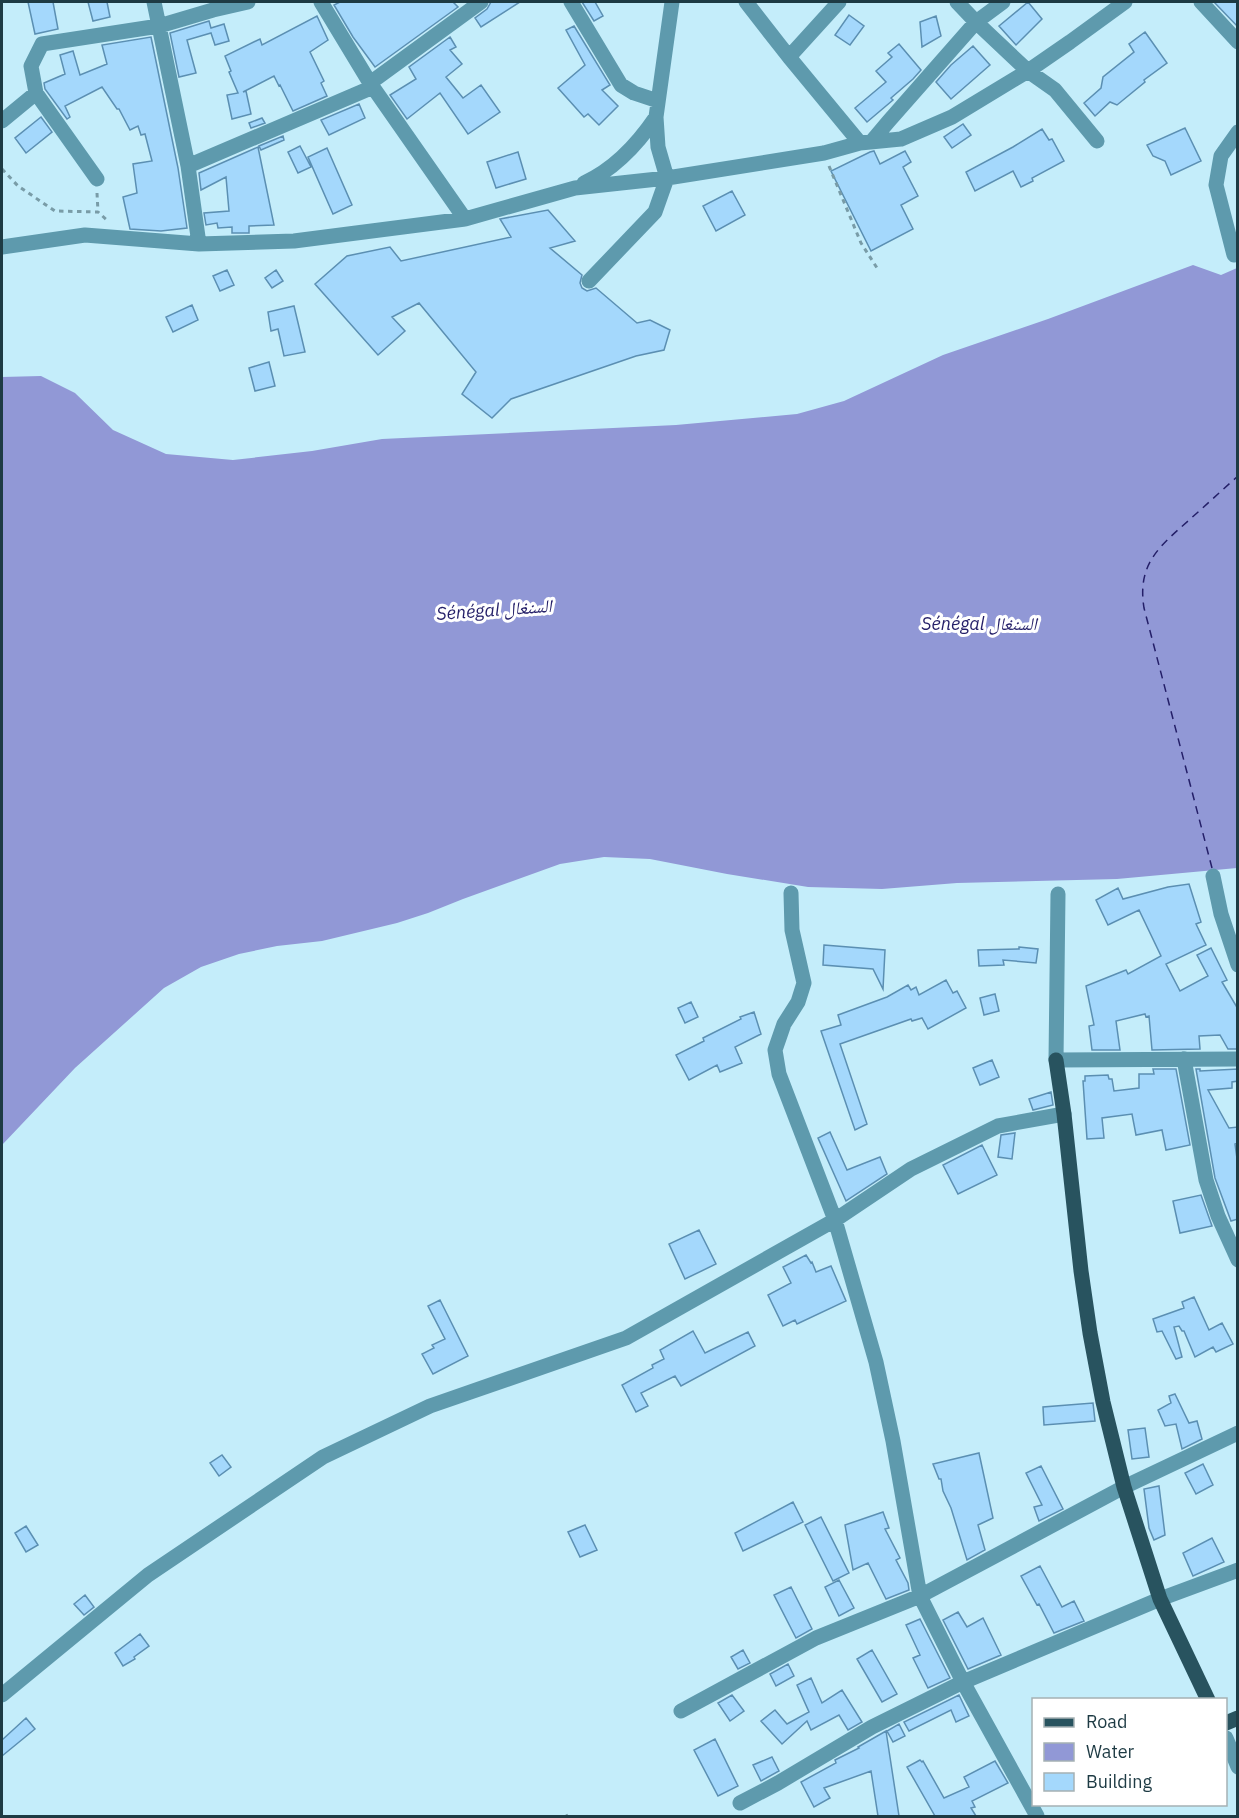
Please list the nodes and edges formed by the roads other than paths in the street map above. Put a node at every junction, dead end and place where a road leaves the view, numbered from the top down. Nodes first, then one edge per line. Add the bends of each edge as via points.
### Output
1 (154, 2) edge
2 (248, 2) edge
3 (321, 2) edge
4 (481, 2) edge
5 (571, 2) edge
6 (672, 2) edge
7 (746, 2) edge
8 (839, 2) edge
9 (957, 2) edge
10 (1003, 2) edge
11 (1125, 2) edge
12 (1201, 2) edge
13 (209, 6) edge
14 (976, 22) junction
15 (159, 26) junction
16 (1238, 42) edge
17 (789, 57) junction
18 (1028, 70) junction
19 (371, 85) junction
20 (36, 93) junction
21 (658, 101) junction
22 (656, 117) junction
23 (2, 122) edge
24 (1238, 132) edge
25 (1098, 141) dead end
26 (866, 142) junction
27 (188, 166) junction
28 (667, 178) junction
29 (97, 179) dead end
30 (575, 188) junction
31 (465, 219) junction
32 (199, 244) junction
33 (7, 246) edge
34 (1234, 255) dead end
35 (589, 281) dead end
36 (1213, 876) dead end
37 (791, 893) dead end
38 (1058, 894) dead end
39 (1238, 965) edge
40 (1184, 1059) junction
41 (1238, 1059) edge
42 (1056, 1060) junction
43 (1065, 1114) junction
44 (835, 1220) junction
45 (1238, 1260) edge
46 (1238, 1433) edge
47 (1124, 1487) junction
48 (1238, 1570) edge
49 (920, 1596) junction
50 (1160, 1599) junction
51 (963, 1682) junction
52 (2, 1695) edge
53 (1207, 1698) edge
54 (681, 1711) dead end
55 (1227, 1740) edge
56 (1238, 1767) edge
57 (740, 1803) dead end
58 (1037, 1816) edge

1 - 15 street
2 - 13 street
3 - 19 street
4 - 19 street
5 - 21 street via 621,85
6 - 21 street
7 - 17 street
8 - 17 street
9 - 14 street
10 - 14 street
11 - 18 street
12 - 16 street
13 - 15 street
14 - 18 street
14 - 26 street
15 - 20 street via 42,44 31,66
15 - 27 street
17 - 26 street
18 - 25 street via 1055,90
18 - 26 street via 928,128 901,139
19 - 27 street
19 - 31 street
20 - 23 street
20 - 29 street
21 - 22 street
22 - 28 street via 658,147
22 - 30 street via 609,170
24 - 34 street via 1221,156 1216,185
26 - 28 street via 824,153
27 - 32 street
28 - 30 street
28 - 35 street via 655,212
30 - 31 street
31 - 32 street via 294,241
32 - 33 street via 85,235
36 - 39 street
37 - 44 street via 792,930 804,983 775,1050 779,1074
38 - 42 street
40 - 41 street
40 - 42 street
40 - 45 street via 1206,1180
42 - 43 main road
43 - 44 street via 998,1126 911,1169
43 - 47 main road via 1090,1333
44 - 49 street via 876,1362
44 - 52 street via 626,1338 430,1406 323,1456 148,1575
46 - 47 street
47 - 49 street
47 - 50 main road
48 - 50 street
49 - 51 street
49 - 54 street via 816,1638
50 - 51 street
50 - 53 main road
51 - 57 street via 872,1727
51 - 58 street
55 - 56 street

